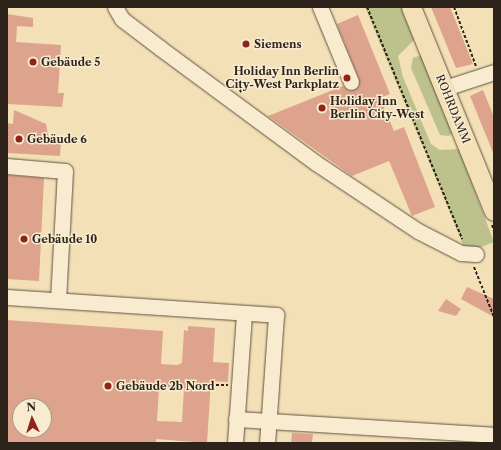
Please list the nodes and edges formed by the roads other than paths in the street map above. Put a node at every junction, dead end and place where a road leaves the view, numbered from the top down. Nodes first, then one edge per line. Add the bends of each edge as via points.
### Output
1 (115, 7) edge
2 (320, 7) edge
3 (411, 7) edge
4 (494, 72) edge
5 (351, 82) dead end
6 (445, 88) junction
7 (7, 166) edge
8 (494, 211) edge
9 (472, 254) road end
10 (7, 297) edge
11 (58, 300) junction
12 (244, 313) junction
13 (236, 419) junction
14 (269, 421) junction
15 (494, 435) edge
16 (235, 443) edge
17 (267, 443) edge

1 - 9 street via 122,19 316,162 418,231
2 - 5 street
3 - 6 main road, ROHRDAMM
4 - 6 street
6 - 8 main road, ROHRDAMM
7 - 11 street via 65,170
10 - 11 street
11 - 12 street
12 - 13 street
12 - 14 street via 276,315
13 - 14 street
13 - 16 street
14 - 15 street
14 - 17 street

